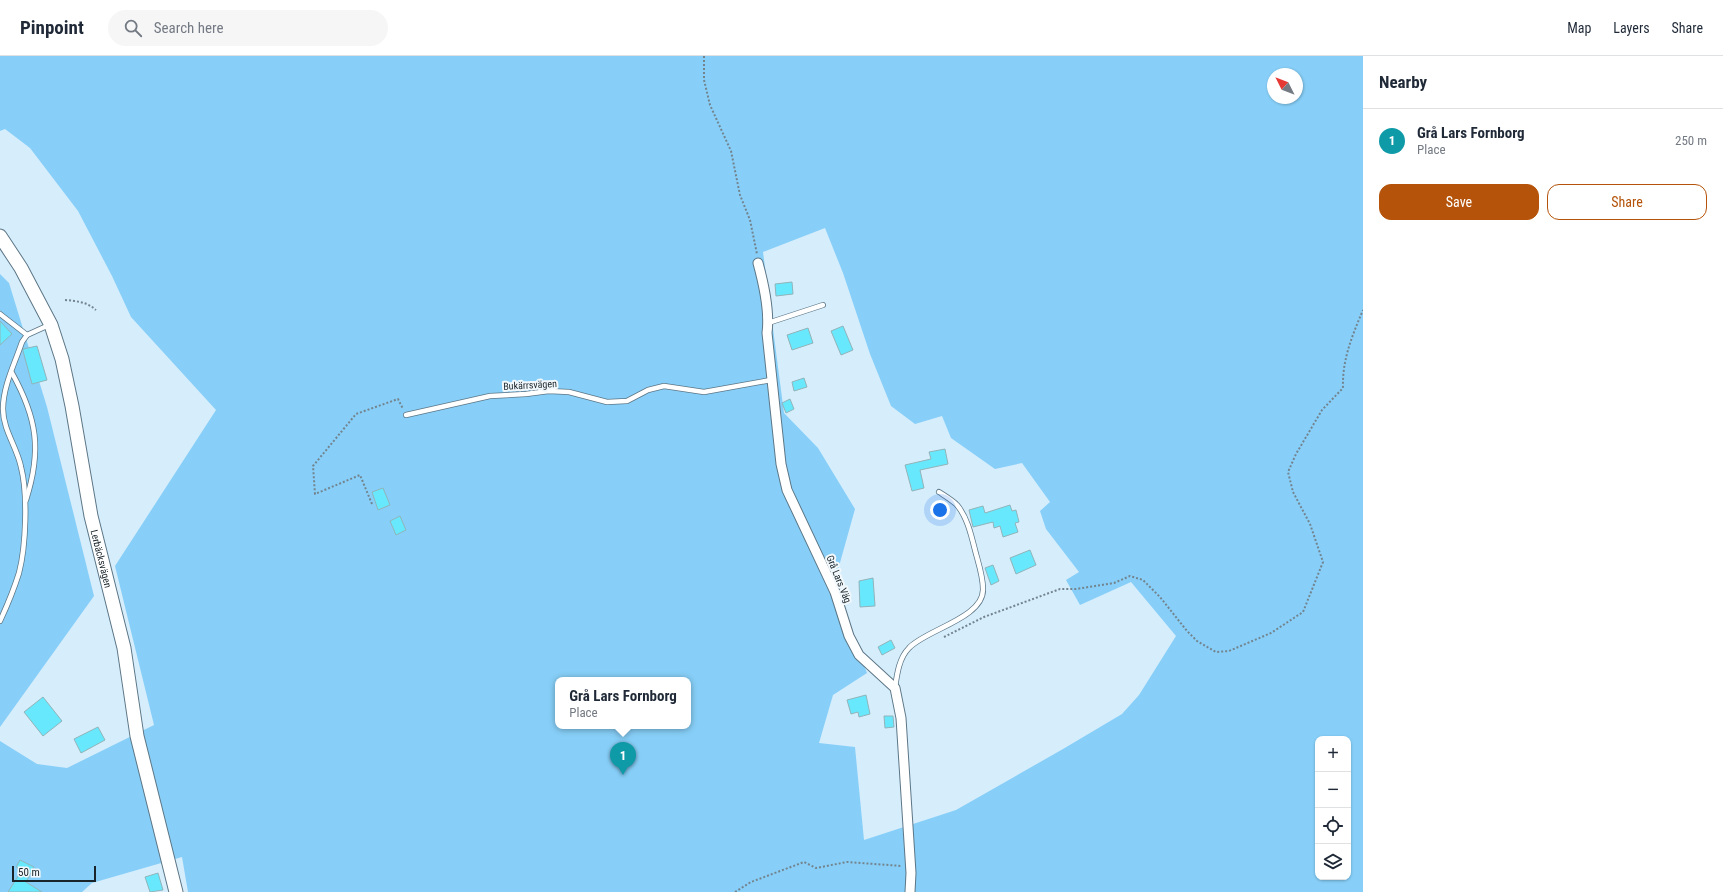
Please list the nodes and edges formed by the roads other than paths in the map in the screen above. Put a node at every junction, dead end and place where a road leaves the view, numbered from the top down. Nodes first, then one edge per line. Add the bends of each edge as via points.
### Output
1 (0, 236) edge
2 (758, 263) road end
3 (823, 306) dead end
4 (0, 314) edge
5 (768, 323) junction
6 (50, 325) junction
7 (28, 335) junction
8 (12, 372) junction
9 (771, 380) junction
10 (2, 396) edge
11 (406, 415) road end
12 (939, 492) dead end
13 (25, 502) junction
14 (0, 621) edge
15 (895, 688) junction
16 (176, 892) edge
17 (910, 892) edge

1 - 6 street, Lerbäcksvägen via 21,268
2 - 5 street, Grå Lars Väg via 763,280
3 - 5 lane
4 - 7 lane
5 - 9 street, Grå Lars Väg
6 - 7 lane
6 - 16 street, Lerbäcksvägen via 62,359 91,516 122,638 137,736
7 - 8 lane via 22,342
8 - 10 lane
8 - 13 lane via 30,409 36,441 33,475
9 - 11 lane, Bukärrsvägen via 704,392 664,386 648,390 627,401 607,402 569,392 549,391 490,396
9 - 15 street, Grå Lars Väg via 781,464 787,490 835,592 849,636 859,655
10 - 13 lane via 6,428 21,467
12 - 15 lane via 956,504 964,516 971,533 983,590 978,602 970,611 909,647 899,666
13 - 14 lane via 19,572
15 - 17 street via 901,718 911,867

